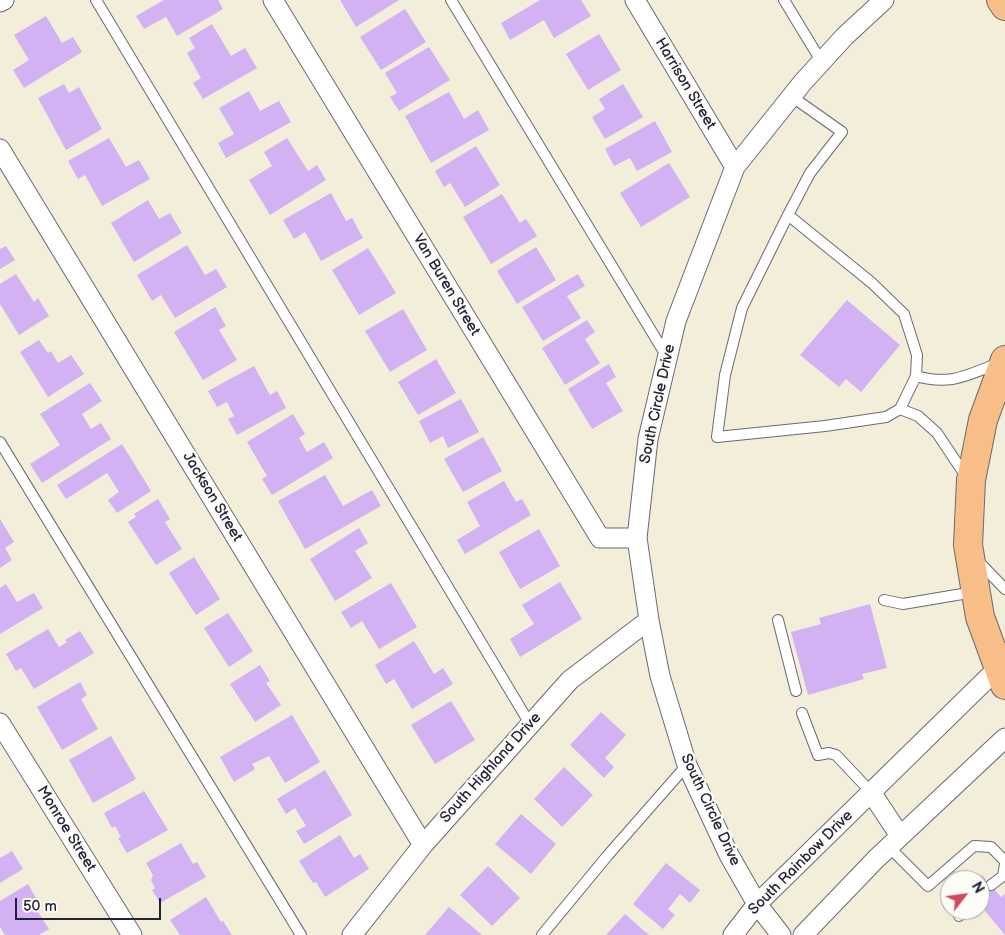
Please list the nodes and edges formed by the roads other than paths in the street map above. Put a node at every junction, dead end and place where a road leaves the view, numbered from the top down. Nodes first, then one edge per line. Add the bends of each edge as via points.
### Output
1 (4, 0) edge
2 (96, 0) edge
3 (272, 0) edge
4 (451, 0) edge
5 (634, 0) edge
6 (784, 0) edge
7 (884, 0) edge
8 (1001, 0) edge
9 (0, 2) edge
10 (1005, 6) edge
11 (821, 61) junction
12 (792, 96) junction
13 (0, 149) edge
14 (735, 167) junction
15 (788, 215) junction
16 (667, 358) junction
17 (1005, 361) edge
18 (916, 376) junction
19 (900, 409) junction
20 (0, 442) edge
21 (971, 484) junction
22 (637, 538) junction
23 (969, 553) junction
24 (1005, 589) edge
25 (976, 592) junction
26 (884, 600) dead end
27 (648, 620) junction
28 (778, 620) dead end
29 (1001, 676) edge
30 (796, 691) dead end
31 (802, 713) dead end
32 (0, 723) edge
33 (530, 724) junction
34 (1005, 738) edge
35 (687, 765) junction
36 (871, 792) junction
37 (894, 842) junction
38 (423, 845) junction
39 (1005, 862) edge
40 (991, 885) dead end
41 (757, 904) junction
42 (132, 935) edge
43 (301, 935) edge
44 (352, 935) edge
45 (542, 935) edge
46 (733, 935) edge
47 (781, 935) edge
48 (803, 935) edge

1 - 9 street
2 - 33 lane
3 - 22 street, Van Buren Street via 600,538
4 - 16 lane
5 - 14 street, Harrison Street
6 - 11 lane
7 - 11 street, South Circle Drive
8 - 10 highway
11 - 12 street, South Circle Drive
12 - 14 street, South Circle Drive
12 - 15 lane via 842,132 810,172
13 - 38 street, Jackson Street
14 - 16 street, South Circle Drive via 676,320
15 - 18 lane via 872,283 904,314 917,355
15 - 19 lane via 742,308 725,375 717,437 886,417
16 - 22 street, South Circle Drive via 648,439
17 - 18 lane via 943,381
17 - 21 highway via 983,420
18 - 19 lane
19 - 21 lane via 918,416 937,433
20 - 43 lane
21 - 23 highway
22 - 27 street, South Circle Drive
23 - 24 lane
23 - 25 highway
25 - 26 lane via 903,604
25 - 29 highway via 980,617
27 - 33 street, South Highland Drive via 570,680
27 - 35 street, South Circle Drive via 660,676
28 - 30 lane
29 - 36 street, South Rainbow Drive
31 - 36 lane via 818,755 836,755
32 - 42 street, Monroe Street
33 - 38 street, South Highland Drive
34 - 37 street
35 - 41 street, South Circle Drive via 729,854
35 - 45 lane
36 - 37 street
36 - 41 street, South Rainbow Drive
37 - 39 lane via 928,886 974,846 991,847
37 - 48 street
38 - 44 street, South Highland Drive
39 - 40 lane via 1003,876
41 - 46 street, South Rainbow Drive
41 - 47 street, South Circle Drive

